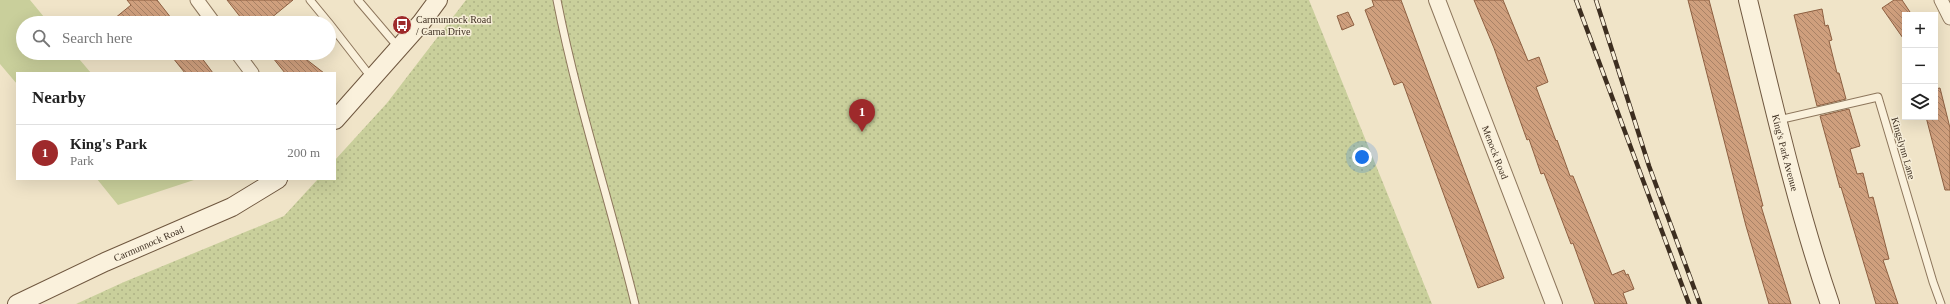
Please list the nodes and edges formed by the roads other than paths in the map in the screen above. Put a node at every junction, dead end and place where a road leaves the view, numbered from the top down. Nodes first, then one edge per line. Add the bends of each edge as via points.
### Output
1 (196, 0) edge
2 (310, 0) edge
3 (358, 0) edge
4 (438, 0) edge
5 (557, 0) edge
6 (1437, 0) edge
7 (1748, 0) edge
8 (1941, 0) edge
9 (209, 16) edge
10 (323, 16) edge
11 (1950, 18) edge
12 (336, 32) edge
13 (399, 47) junction
14 (242, 60) edge
15 (251, 72) edge
16 (371, 77) junction
17 (336, 119) edge
18 (1778, 120) junction
19 (276, 180) edge
20 (17, 304) edge
21 (635, 304) edge
22 (1554, 304) edge
23 (1830, 304) edge
24 (1941, 304) edge

1 - 9 street
2 - 10 lane
3 - 13 lane
4 - 13 main road
5 - 21 lane via 586,128
6 - 22 street, Menock Road
7 - 18 main road, King's Park Avenue
8 - 11 street
12 - 16 lane
13 - 16 main road
14 - 15 street
16 - 17 main road
18 - 23 main road, King's Park Avenue via 1798,201
18 - 24 lane, Kingslynn Lane via 1878,97
19 - 20 main road, Carmunnock Road via 232,207 105,262

